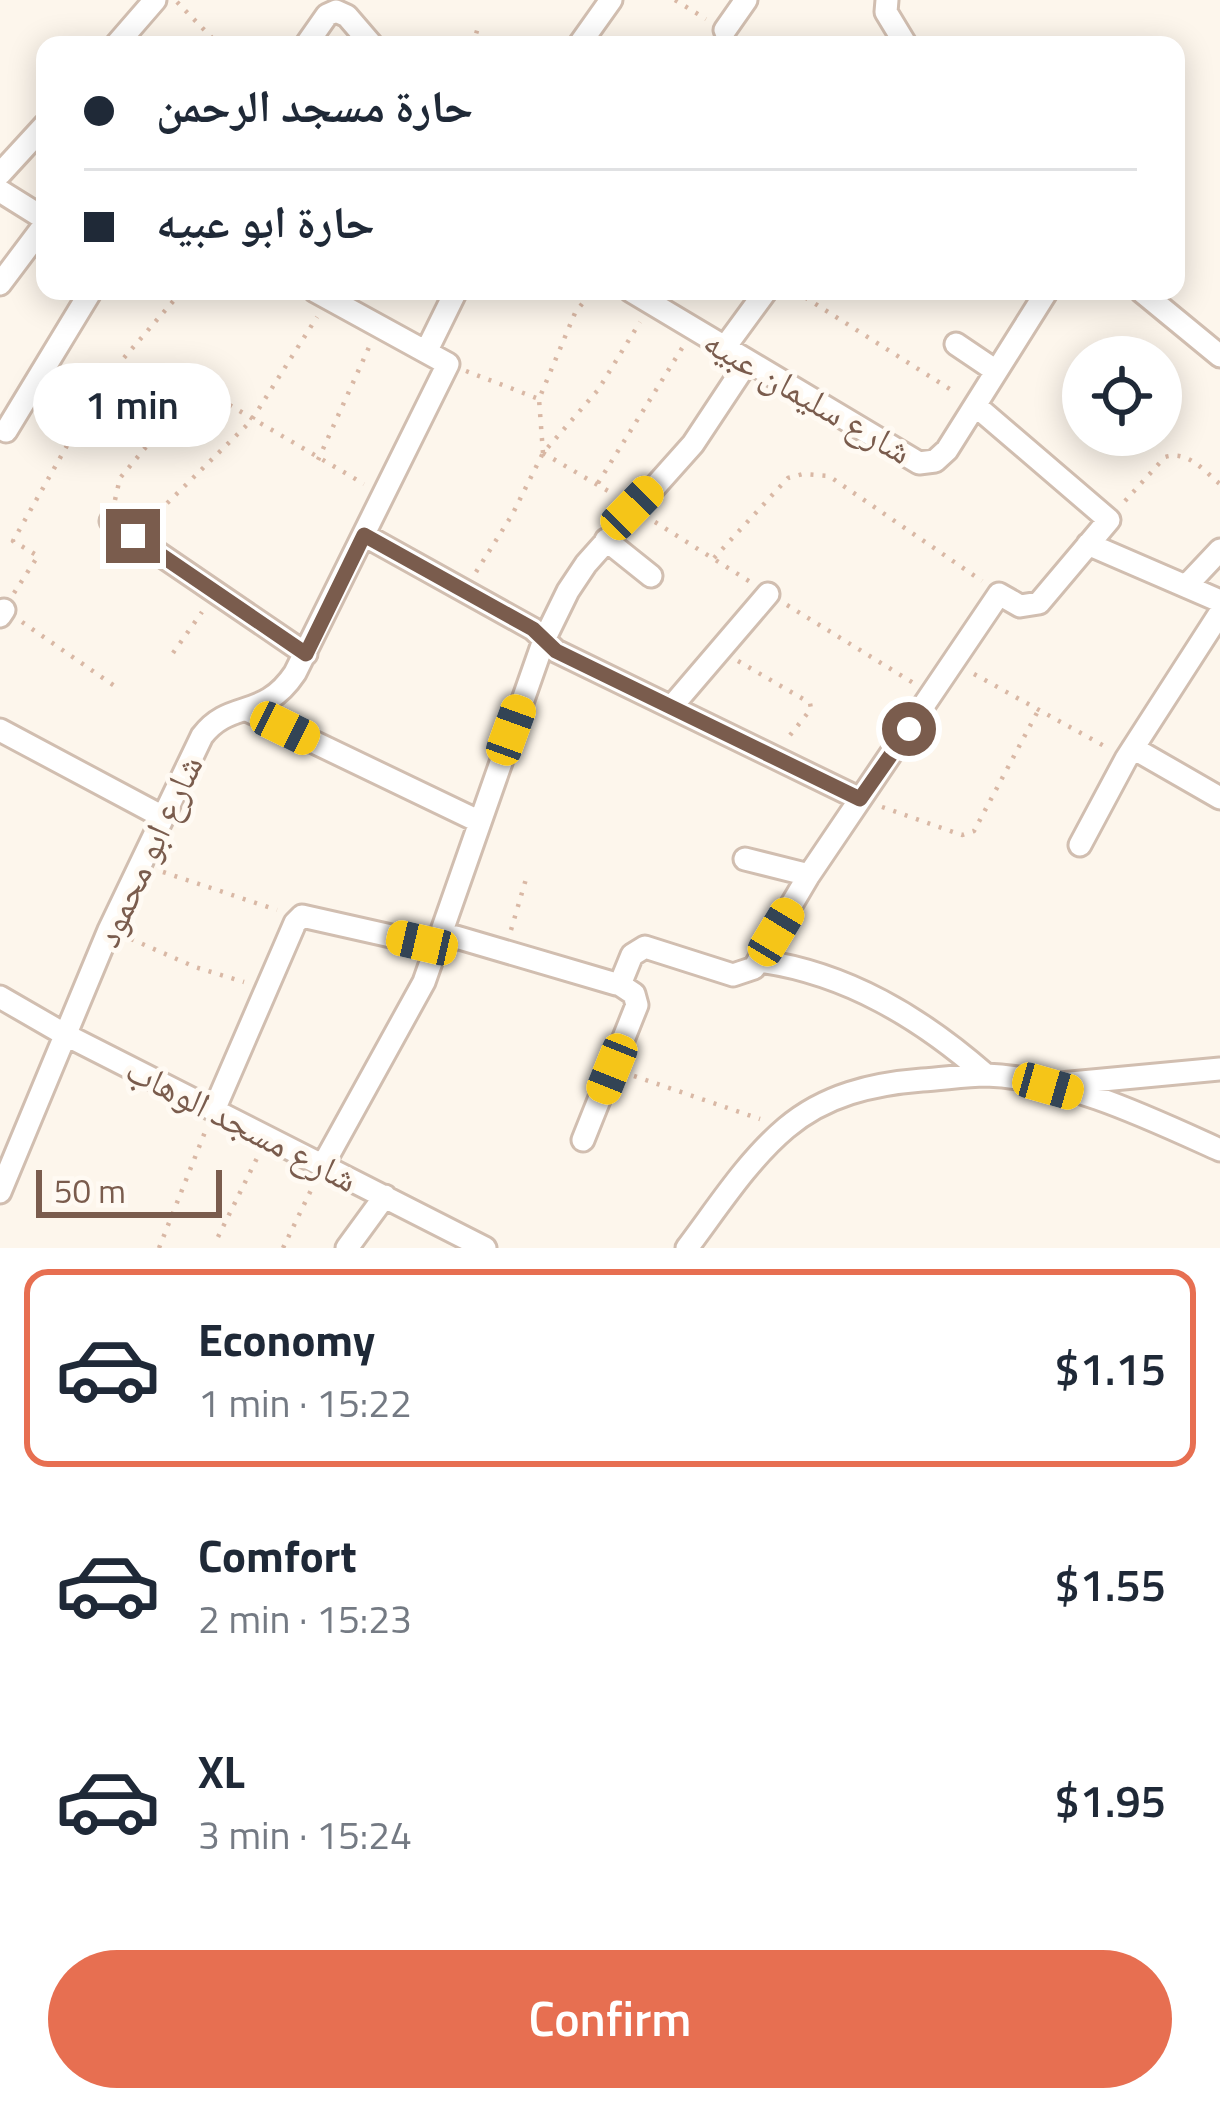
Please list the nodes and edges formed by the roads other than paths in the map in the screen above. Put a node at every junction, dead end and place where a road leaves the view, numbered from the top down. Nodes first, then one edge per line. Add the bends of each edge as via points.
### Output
1 (154, 0) edge
2 (611, 0) edge
3 (746, 0) edge
4 (886, 0) edge
5 (725, 30) road end
6 (124, 36) edge
7 (313, 36) edge
8 (364, 36) edge
9 (585, 36) edge
10 (901, 36) edge
11 (36, 135) edge
12 (0, 174) edge
13 (0, 191) edge
14 (36, 215) edge
15 (36, 234) edge
16 (0, 284) edge
17 (86, 300) edge
18 (333, 300) edge
19 (452, 300) edge
20 (644, 300) edge
21 (759, 300) edge
22 (1042, 300) edge
23 (1153, 300) edge
24 (956, 344) dead end
25 (725, 347) junction
26 (426, 352) junction
27 (1220, 356) edge
28 (748, 361) junction
29 (996, 371) junction
30 (976, 406) junction
31 (6, 431) dead end
32 (111, 521) road end
33 (364, 535) junction
34 (605, 540) junction
35 (1088, 544) junction
36 (1220, 550) edge
37 (651, 576) dead end
38 (1187, 585) junction
39 (768, 594) road end
40 (1220, 601) edge
41 (1220, 613) edge
42 (544, 640) junction
43 (306, 654) junction
44 (673, 705) junction
45 (247, 710) junction
46 (0, 732) edge
47 (1130, 754) junction
48 (1220, 798) edge
49 (860, 799) junction
50 (163, 817) junction
51 (478, 820) junction
52 (1080, 844) dead end
53 (745, 860) dead end
54 (809, 875) junction
55 (440, 939) junction
56 (759, 961) junction
57 (619, 984) junction
58 (0, 997) edge
59 (64, 1034) junction
60 (1220, 1069) edge
61 (986, 1076) junction
62 (1048, 1086) junction
63 (214, 1110) junction
64 (583, 1140) dead end
65 (1220, 1150) edge
66 (323, 1165) junction
67 (0, 1190) edge
68 (385, 1196) junction
69 (347, 1248) edge
70 (485, 1248) edge
71 (687, 1248) edge

1 - 6 street
2 - 9 street
3 - 5 street
4 - 10 street
7 - 8 street via 336,11
11 - 12 street
13 - 14 street
15 - 16 street
17 - 31 street
18 - 26 street
19 - 26 street
20 - 25 street, شارع سليمان عبيه
21 - 25 street
22 - 29 street, شارع سليمان عبيه
23 - 27 street
24 - 29 street
25 - 28 street, شارع سليمان عبيه
26 - 33 street, شارع ابو محمود via 448,364
28 - 30 street, شارع سليمان عبيه via 919,464 942,456
28 - 34 street via 692,444
29 - 30 street, شارع سليمان عبيه
30 - 35 street via 1109,519
32 - 43 street
33 - 42 street
33 - 43 street, شارع ابو محمود
34 - 37 street
34 - 42 street
35 - 38 street
35 - 49 street via 1039,603 1020,606 1000,594
36 - 38 street
38 - 40 street
39 - 44 street
41 - 47 street
42 - 44 street
42 - 51 street
43 - 45 street, شارع ابو محمود via 274,698
44 - 49 street
45 - 50 street, شارع ابو محمود via 208,728
45 - 51 street
46 - 50 street
47 - 48 street
47 - 52 street
49 - 54 street
50 - 59 street, شارع ابو محمود
51 - 55 street
53 - 54 street
54 - 56 street
55 - 57 street
55 - 63 street via 422,943 299,918
55 - 66 street
56 - 57 street via 733,974 645,947 632,955
56 - 61 street via 820,974 903,1011
57 - 64 street via 637,1005
58 - 59 street, شارع مسجد الوهاب
59 - 63 street, شارع مسجد الوهاب
59 - 67 street, شارع ابو محمود
60 - 62 street
61 - 62 street
61 - 71 street via 838,1095 786,1127
62 - 65 street via 1123,1106
63 - 66 street, شارع مسجد الوهاب
66 - 68 street, شارع مسجد الوهاب
68 - 69 street
68 - 70 street, شارع مسجد الوهاب

